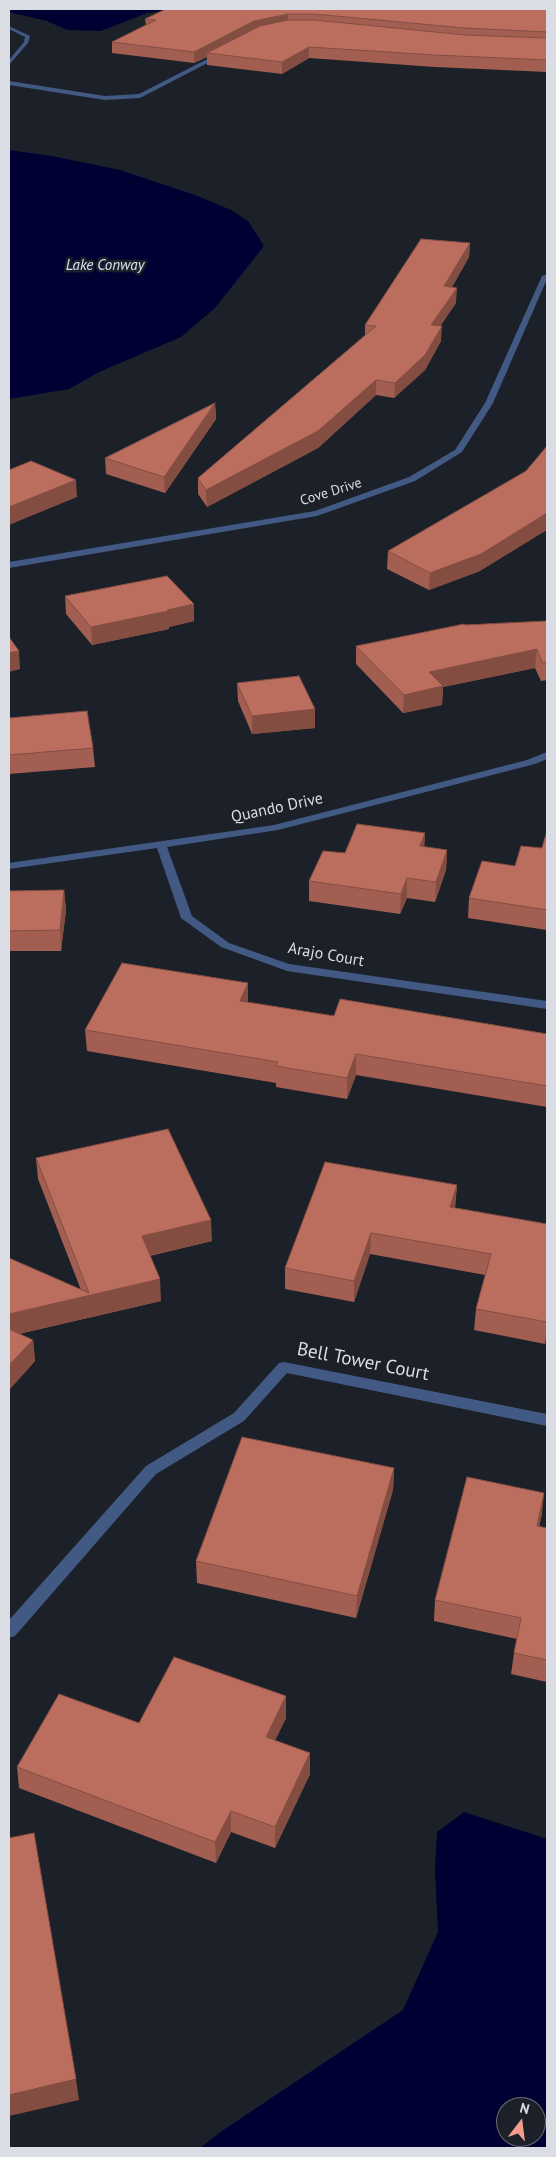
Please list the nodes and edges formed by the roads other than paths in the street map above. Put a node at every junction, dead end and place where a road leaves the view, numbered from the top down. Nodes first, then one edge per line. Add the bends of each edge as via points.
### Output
1 (9, 27) edge
2 (224, 53) edge
3 (9, 62) edge
4 (9, 83) edge
5 (547, 276) edge
6 (9, 566) edge
7 (547, 755) edge
8 (161, 845) junction
9 (9, 866) edge
10 (547, 1005) edge
11 (547, 1420) edge
12 (9, 1632) edge

1 - 3 street via 28,36
2 - 4 street via 140,96 105,98
5 - 6 street, Cove Drive via 489,403 458,452 412,479 317,513
7 - 8 street, Quando Drive via 531,762 274,828
8 - 9 street, Quando Drive
8 - 10 street, Arajo Court via 187,918 225,945 287,967
11 - 12 street, Bell Tower Court via 284,1367 239,1417 150,1470

